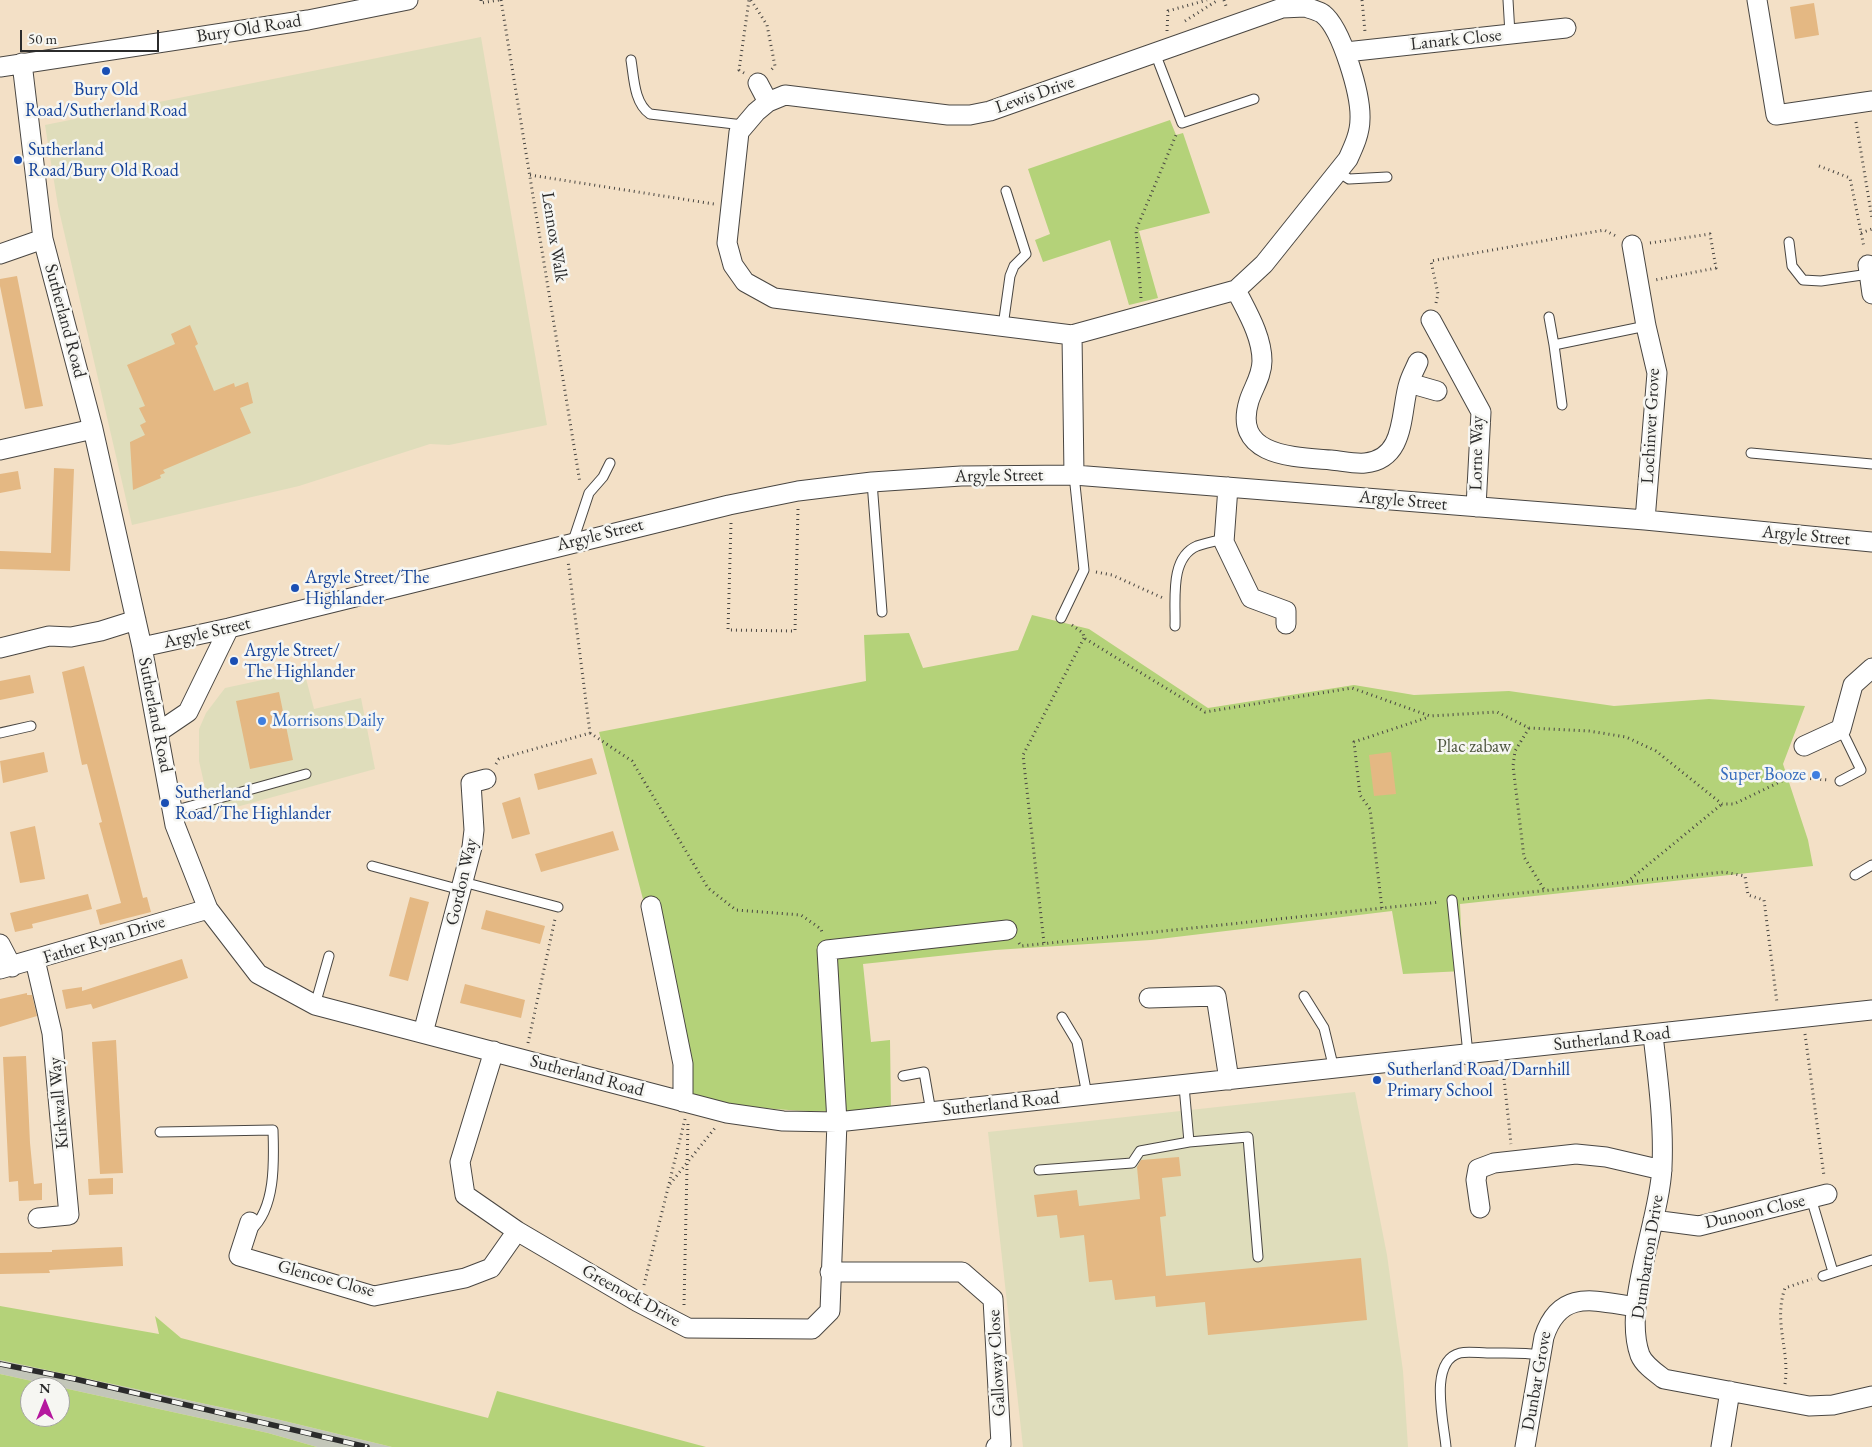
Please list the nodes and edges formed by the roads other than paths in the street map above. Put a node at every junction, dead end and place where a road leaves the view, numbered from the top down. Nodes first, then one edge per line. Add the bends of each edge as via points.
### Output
1 (408, 0) edge
2 (1508, 0) edge
3 (1757, 0) edge
4 (1566, 28) dead end
5 (1510, 34) junction
6 (1346, 52) junction
7 (1155, 53) junction
8 (630, 60) dead end
9 (22, 63) junction
10 (0, 66) edge
11 (758, 83) road end
12 (1254, 99) dead end
13 (1872, 101) edge
14 (768, 102) junction
15 (743, 126) junction
16 (1338, 172) junction
17 (1387, 177) dead end
18 (1006, 191) dead end
19 (43, 239) junction
20 (1789, 242) dead end
21 (1632, 245) road end
22 (0, 254) edge
23 (1868, 269) joint
24 (1236, 290) junction
25 (1872, 294) edge
26 (1549, 317) dead end
27 (1431, 320) road end
28 (1003, 326) junction
29 (1646, 326) junction
30 (1072, 335) junction
31 (1554, 345) junction
32 (1418, 362) dead end
33 (1409, 383) junction
34 (1437, 391) dead end
35 (1562, 404) dead end
36 (93, 429) junction
37 (0, 450) edge
38 (1751, 452) dead end
39 (610, 463) dead end
40 (1872, 464) edge
41 (1074, 476) junction
42 (872, 482) junction
43 (1228, 487) junction
44 (1476, 507) junction
45 (1645, 520) junction
46 (1224, 539) junction
47 (569, 542) junction
48 (1872, 542) edge
49 (882, 612) dead end
50 (1061, 618) road end
51 (136, 620) junction
52 (1286, 624) dead end
53 (1175, 626) dead end
54 (229, 628) junction
55 (142, 647) junction
56 (0, 648) edge
57 (1872, 668) edge
58 (31, 726) dead end
59 (1841, 729) junction
60 (160, 731) junction
61 (0, 734) edge
62 (1804, 746) dead end
63 (306, 774) dead end
64 (486, 779) road end
65 (1840, 780) road end
66 (173, 811) junction
67 (1872, 865) edge
68 (372, 866) dead end
69 (1855, 875) dead end
70 (462, 886) junction
71 (1452, 900) dead end
72 (651, 906) dead end
73 (558, 907) road end
74 (208, 909) junction
75 (1007, 930) dead end
76 (0, 944) edge
77 (329, 956) dead end
78 (36, 960) junction
79 (6, 968) edge
80 (1304, 996) dead end
81 (1149, 998) dead end
82 (314, 1005) junction
83 (1872, 1010) edge
84 (1062, 1018) dead end
85 (423, 1033) junction
86 (1653, 1034) junction
87 (494, 1051) junction
88 (1468, 1054) junction
89 (1334, 1069) junction
90 (903, 1076) dead end
91 (1229, 1080) junction
92 (1184, 1086) junction
93 (1087, 1095) junction
94 (686, 1103) junction
95 (931, 1112) junction
96 (837, 1122) junction
97 (160, 1132) dead end
98 (1189, 1142) junction
99 (1040, 1170) dead end
100 (1662, 1170) junction
101 (1819, 1196) joint
102 (1480, 1208) dead end
103 (38, 1218) dead end
104 (1653, 1220) junction
105 (248, 1228) joint
106 (517, 1231) junction
107 (1258, 1257) dead end
108 (1872, 1260) edge
109 (830, 1272) junction
110 (1833, 1272) junction
111 (1822, 1276) road end
112 (1636, 1307) junction
113 (1540, 1355) junction
114 (1730, 1391) junction
115 (1872, 1396) edge
116 (996, 1447) edge
117 (1446, 1447) edge
118 (1525, 1447) edge
119 (1721, 1447) edge

1 - 9 street, Bury Old Road via 308,20
2 - 5 lane
3 - 13 street via 1776,115
4 - 5 street, Lanark Close
5 - 6 street, Lanark Close
6 - 7 street, Lewis Drive via 1324,15 1305,7 1282,8
6 - 16 street, Lewis Drive via 1358,97 1360,119 1356,141
7 - 12 lane via 1182,123
7 - 14 street, Lewis Drive via 990,111 970,115 948,115 804,96 785,95
8 - 15 lane via 639,101 650,114
9 - 10 street, Bury Old Road
9 - 19 street, Sutherland Road
11 - 14 street
14 - 15 street, Lewis Drive
15 - 28 street, Lewis Drive via 729,207 727,244 733,266 745,282 774,298
16 - 17 lane via 1348,179
16 - 24 street, Lewis Drive via 1264,264
18 - 28 lane via 1026,254 1014,266 1010,276
19 - 22 street
19 - 36 street, Sutherland Road
20 - 23 lane via 1792,266 1803,280 1821,281
21 - 29 street, Lochinver Grove
23 - 25 street
24 - 30 street, Lewis Drive
24 - 33 street via 1259,342 1262,362 1248,402 1246,420 1249,431 1267,451 1366,463 1383,456 1397,441
26 - 31 lane
27 - 44 street, Lorne Way via 1481,412
28 - 30 street, Lewis Drive
29 - 31 lane
29 - 45 street, Lochinver Grove via 1657,373
30 - 41 street
31 - 35 lane
32 - 33 street
33 - 34 street
36 - 37 street
36 - 51 street, Sutherland Road
38 - 40 lane
39 - 47 lane via 589,493
41 - 42 street, Argyle Street via 961,476
41 - 43 street, Argyle Street
41 - 50 lane via 1084,570
42 - 47 street, Argyle Street via 798,491
42 - 49 lane
43 - 44 street, Argyle Street
43 - 46 street
44 - 45 street, Argyle Street
45 - 48 street, Argyle Street
46 - 52 street via 1251,598 1286,611
46 - 53 lane via 1196,547 1181,560 1176,576
47 - 54 street, Argyle Street
51 - 55 street, Sutherland Road
51 - 56 street via 101,631 49,636
54 - 55 street, Argyle Street
54 - 60 street via 188,712
55 - 60 street, Sutherland Road
57 - 59 street via 1854,685
58 - 61 lane
59 - 62 street
59 - 65 lane via 1861,770
60 - 66 street, Sutherland Road
63 - 66 lane
64 - 70 street, Gordon Way via 471,783 474,830
66 - 74 street, Sutherland Road via 175,826
67 - 69 lane
68 - 70 lane
70 - 73 lane
70 - 85 street, Gordon Way
71 - 88 lane
72 - 94 street via 683,1064
74 - 78 street, Father Ryan Drive
74 - 82 street, Sutherland Road via 258,974
75 - 96 street, Greenock Drive via 827,950
76 - 79 street
77 - 82 lane
78 - 79 street, Father Ryan Drive
78 - 103 street, Kirkwall Way via 52,1033 69,1215
80 - 89 lane via 1324,1028
81 - 91 street via 1216,996
82 - 85 street, Sutherland Road
83 - 86 street, Sutherland Road
84 - 93 lane via 1077,1042
85 - 87 street, Sutherland Road
86 - 88 street, Sutherland Road
86 - 100 street, Dumbarton Drive via 1662,1127
87 - 94 street, Sutherland Road
87 - 106 street, Greenock Drive via 460,1162 465,1195
88 - 89 street, Sutherland Road
89 - 91 street, Sutherland Road
90 - 95 lane via 924,1072
91 - 92 street, Sutherland Road
92 - 93 street, Sutherland Road
92 - 98 lane
93 - 95 street, Sutherland Road
94 - 96 street, Sutherland Road via 783,1121
95 - 96 street, Sutherland Road
96 - 109 street, Greenock Drive
97 - 105 lane via 273,1130 274,1178 260,1223
98 - 99 lane via 1140,1151 1132,1163
98 - 107 lane via 1248,1137
100 - 102 street via 1606,1157 1576,1154 1494,1163 1478,1169 1476,1180
100 - 104 street, Dumbarton Drive
101 - 104 street, Dunoon Close via 1699,1226
101 - 110 lane
104 - 112 street, Dumbarton Drive
105 - 106 street, Glencoe Close via 239,1256 374,1296 465,1278 491,1268
106 - 109 street, Greenock Drive via 688,1328 812,1329 830,1311
108 - 110 lane
109 - 116 street, Galloway Close via 962,1272 993,1299 1001,1444
110 - 111 lane
112 - 113 street, Dunbar Grove via 1574,1301 1549,1320
112 - 114 street, Dumbarton Drive via 1640,1355 1651,1369 1664,1379
113 - 117 lane via 1527,1352 1460,1353 1450,1358 1442,1368 1440,1380
113 - 118 street, Dunbar Grove
114 - 115 street, Dumbarton Drive via 1809,1406 1833,1405
114 - 119 street

